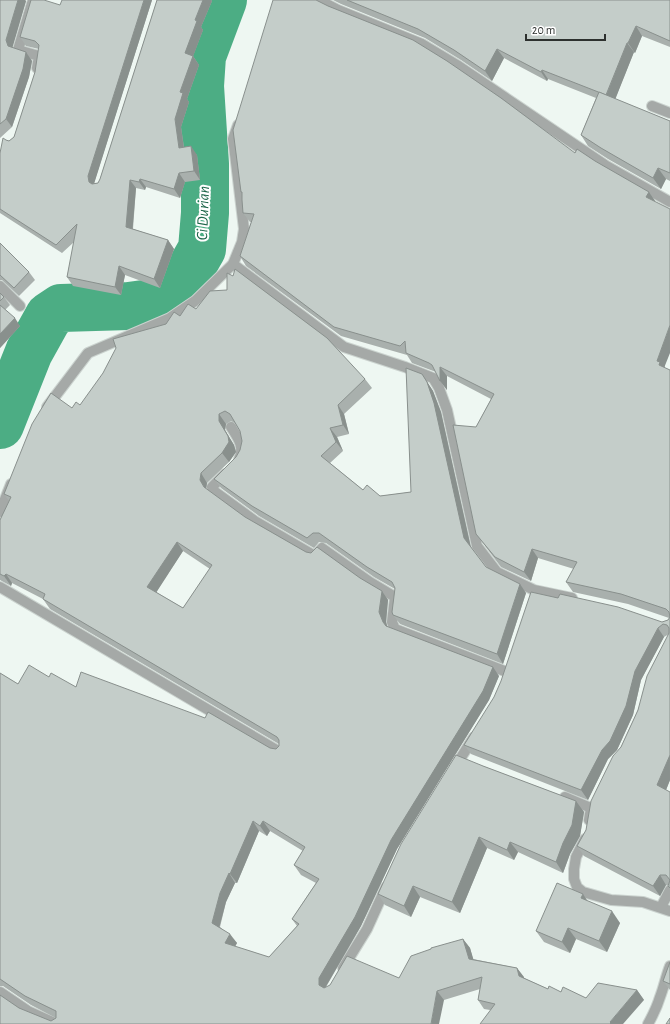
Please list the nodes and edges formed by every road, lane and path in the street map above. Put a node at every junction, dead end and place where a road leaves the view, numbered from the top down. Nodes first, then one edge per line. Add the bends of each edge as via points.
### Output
1 (34, 0) edge
2 (319, 0) edge
3 (35, 79) edge
4 (652, 106) dead end
5 (670, 113) edge
6 (240, 117) edge
7 (670, 202) edge
8 (233, 264) junction
9 (0, 286) edge
10 (20, 306) dead end
11 (40, 418) edge
12 (231, 428) edge
13 (16, 472) edge
14 (0, 512) edge
15 (0, 586) edge
16 (581, 600) edge
17 (504, 682) edge
18 (478, 730) edge
19 (280, 752) edge
20 (450, 775) edge
21 (559, 795) edge
22 (389, 881) edge
23 (670, 890) edge
24 (665, 909) edge
25 (670, 966) edge
26 (337, 979) edge
27 (0, 992) edge
28 (57, 1024) edge
29 (648, 1024) edge

1 - 3 street via 18,50 39,56
2 - 7 street via 422,44 605,165
4 - 5 street
6 - 8 street via 233,139 244,229
8 - 11 street via 195,301 170,318 88,353
8 - 16 street via 344,347 433,378 447,410 477,546 497,572 533,593
9 - 10 street
12 - 17 street via 241,445 242,453 238,461 212,487 214,491 255,521 315,556 322,548 395,597 392,622 395,629 508,668
13 - 14 street
15 - 19 street
18 - 20 street via 464,759
21 - 24 street via 593,805 586,838 576,858 574,880 577,887 583,892 611,900 643,902
22 - 26 street via 367,930
23 - 24 street
25 - 29 street via 661,996
27 - 28 street via 28,1011

